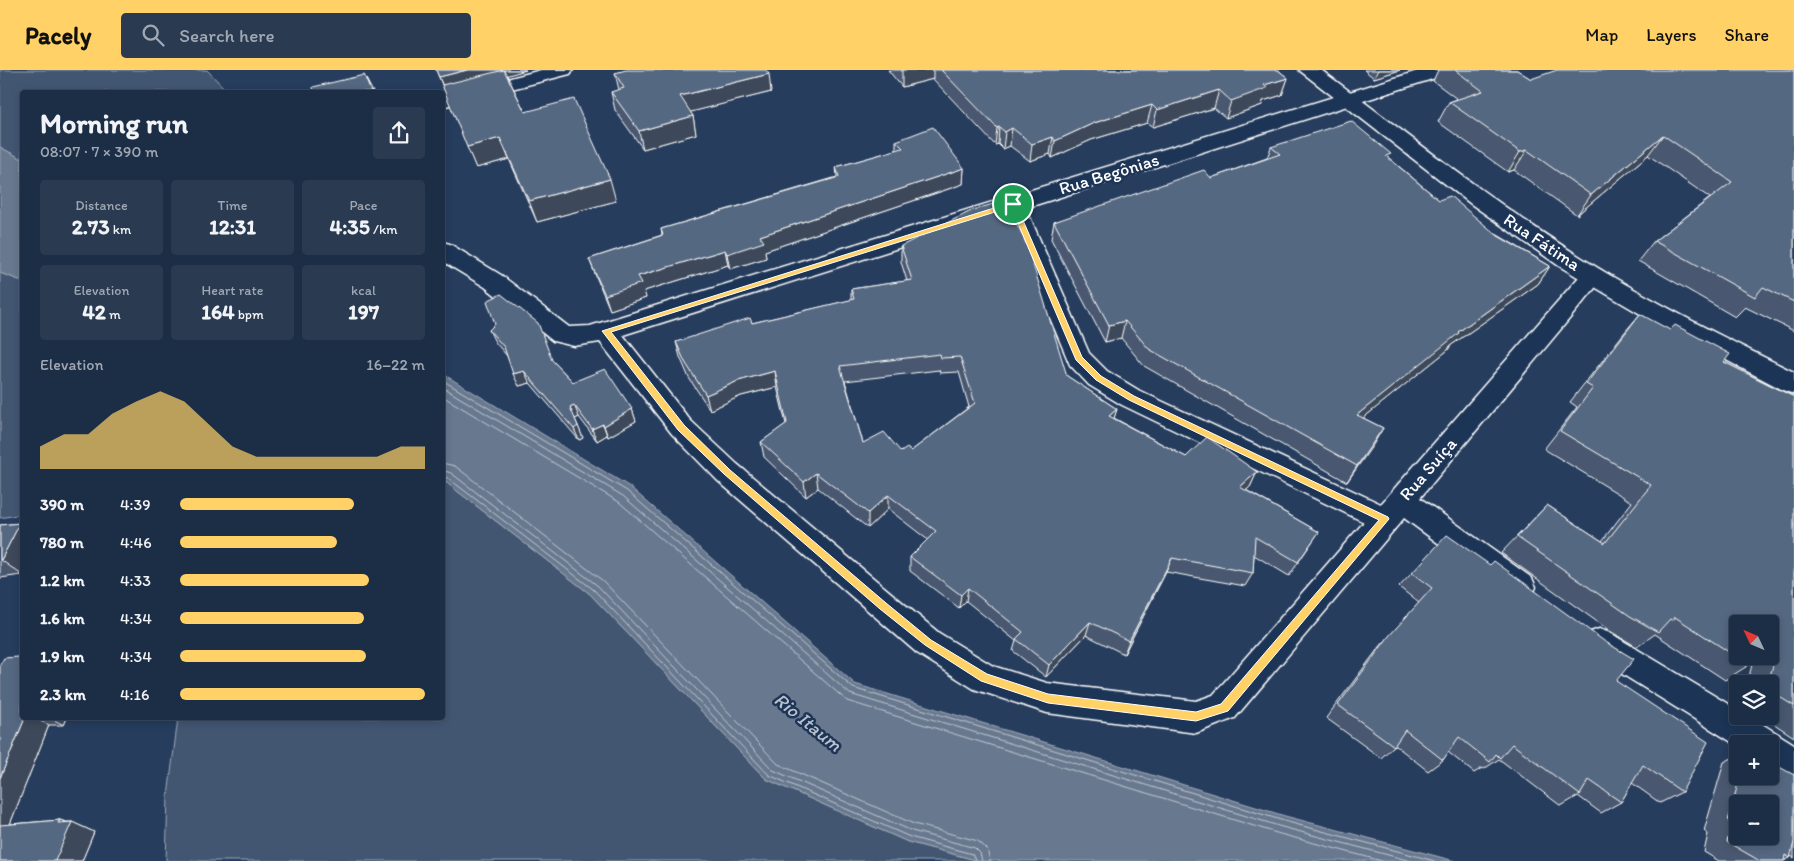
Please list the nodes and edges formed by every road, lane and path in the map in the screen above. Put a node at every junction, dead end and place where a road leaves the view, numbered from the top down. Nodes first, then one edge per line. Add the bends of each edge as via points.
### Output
1 (564, 70) edge
2 (1309, 70) edge
3 (1441, 70) edge
4 (1348, 99) junction
5 (445, 102) edge
6 (1013, 204) junction
7 (445, 252) edge
8 (1593, 276) junction
9 (606, 331) junction
10 (1794, 384) edge
11 (1393, 510) junction
12 (1543, 603) edge
13 (1574, 626) edge
14 (1749, 735) edge
15 (1779, 753) edge
16 (1794, 762) edge

1 - 5 street
2 - 4 street, Rua Fátima
3 - 4 street, Rua Begônias
4 - 6 street, Rua Begônias
4 - 8 street, Rua Fátima via 1491,207
6 - 9 street, Rua Begônias
6 - 11 street via 1079,358 1098,378 1131,398
7 - 9 street, Rua Begônias via 493,281 562,335 587,336
8 - 10 street, Rua Fátima via 1660,315
8 - 11 street, Rua Suíça
9 - 11 street, Rua Suíça via 681,428 727,472 883,606 928,642 985,678 1048,698 1196,717 1224,707
11 - 12 street
13 - 14 street
15 - 16 street

